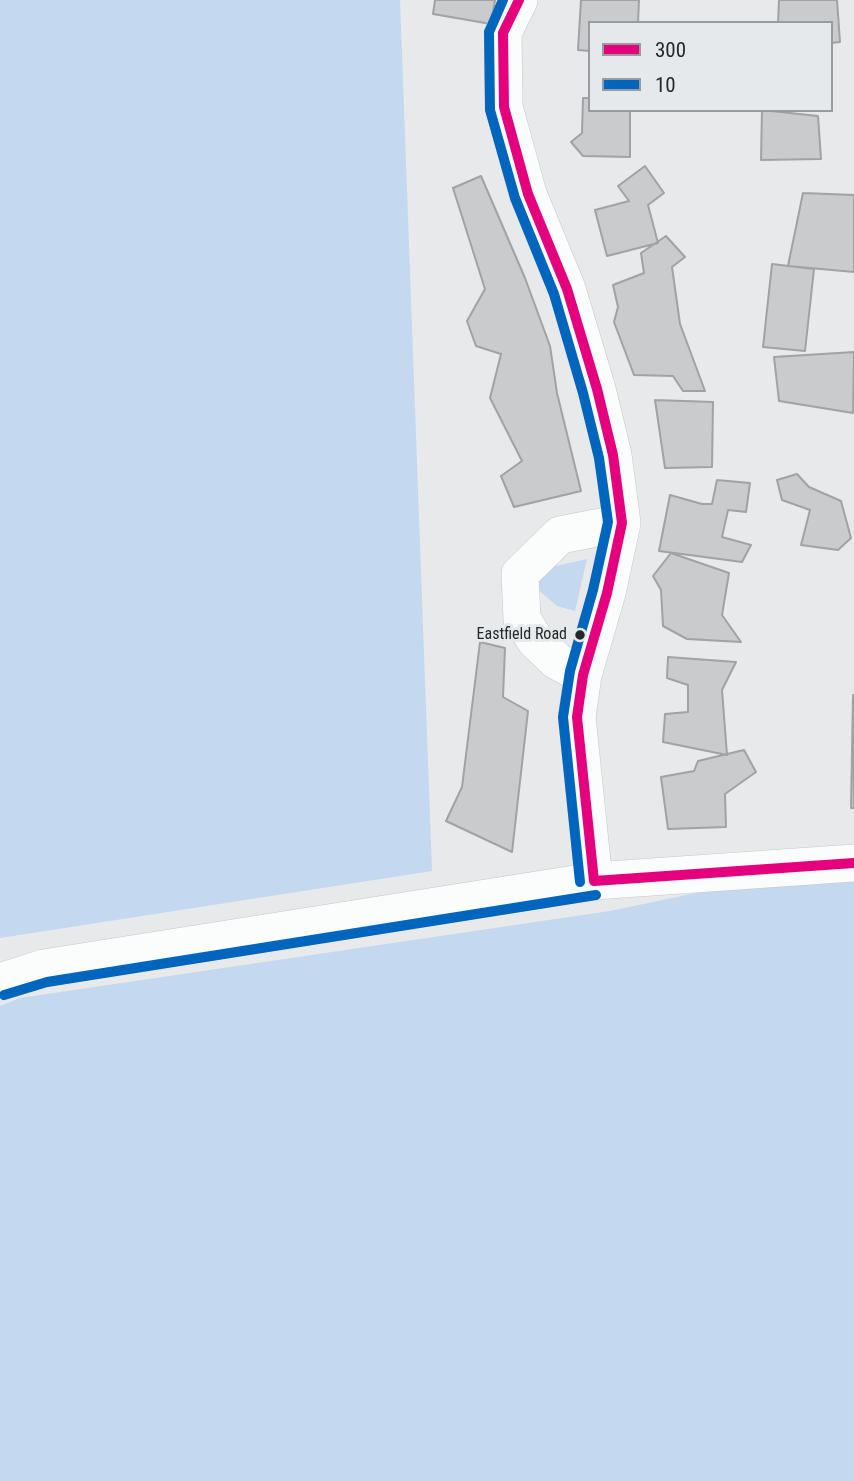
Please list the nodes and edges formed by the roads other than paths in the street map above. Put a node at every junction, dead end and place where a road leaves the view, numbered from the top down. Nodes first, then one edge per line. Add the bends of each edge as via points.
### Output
1 (519, 0) edge
2 (622, 523) junction
3 (583, 675) junction
4 (854, 863) edge
5 (594, 881) junction
6 (0, 982) edge

1 - 2 street via 503,33 504,107 528,194 567,289 597,389 613,455
2 - 3 street
2 - 3 street via 561,535 520,574 522,619 535,640 556,661
3 - 5 street via 577,717
4 - 5 street
5 - 6 street via 44,968

